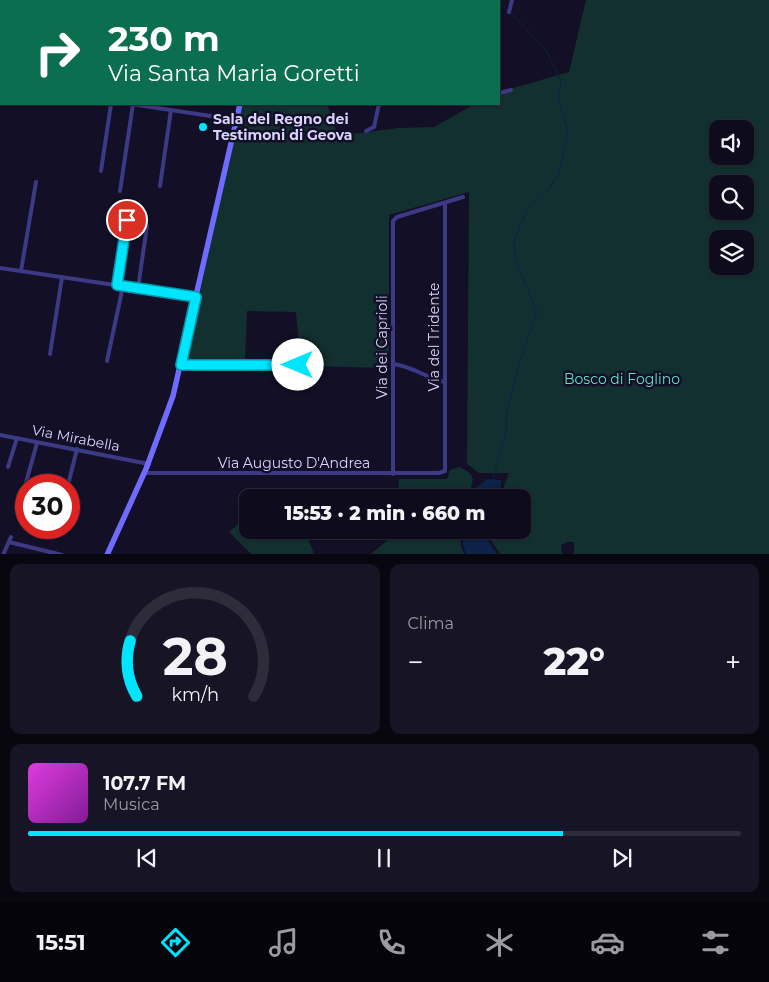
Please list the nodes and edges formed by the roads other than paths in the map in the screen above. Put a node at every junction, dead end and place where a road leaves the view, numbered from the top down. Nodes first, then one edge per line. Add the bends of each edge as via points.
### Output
1 (512, 0) edge
2 (509, 12) dead end
3 (511, 90) dead end
4 (500, 93) edge
5 (111, 105) edge
6 (132, 105) edge
7 (138, 105) edge
8 (240, 105) edge
9 (380, 105) edge
10 (171, 110) junction
11 (237, 120) junction
12 (366, 131) dead end
13 (101, 171) dead end
14 (36, 182) dead end
15 (160, 186) dead end
16 (120, 191) dead end
17 (463, 197) dead end
18 (445, 202) junction
19 (127, 220) dead end
20 (147, 226) dead end
21 (0, 268) edge
22 (21, 271) junction
23 (62, 277) junction
24 (117, 285) junction
25 (123, 286) junction
26 (138, 288) junction
27 (196, 297) junction
28 (50, 354) dead end
29 (107, 361) dead end
30 (393, 364) junction
31 (181, 365) junction
32 (298, 365) dead end
33 (445, 382) junction
34 (0, 435) edge
35 (17, 438) junction
36 (37, 442) junction
37 (77, 449) junction
38 (149, 464) junction
39 (8, 467) dead end
40 (444, 472) joint
41 (28, 474) edge
42 (71, 474) edge
43 (145, 474) junction
44 (393, 474) junction
45 (11, 537) dead end
46 (9, 542) junction
47 (3, 554) edge
48 (62, 554) edge
49 (107, 554) edge

1 - 2 street
3 - 4 street
5 - 13 street
6 - 16 street
7 - 10 street
8 - 11 main road
9 - 12 street via 374,127
10 - 11 street
10 - 15 street
11 - 27 main road
14 - 22 street
17 - 18 street
18 - 30 street, Via dei Caprioli via 394,219
18 - 33 street, Via del Tridente
19 - 24 street
20 - 26 street
21 - 22 street
22 - 23 street
23 - 24 street
23 - 28 street
24 - 25 street
25 - 26 street
25 - 29 street
26 - 27 street
27 - 31 main road
30 - 33 street via 410,367
30 - 44 street, Via dei Caprioli
31 - 32 street
31 - 38 main road
33 - 40 street, Via del Tridente
34 - 35 street, Via Mirabella
35 - 36 street, Via Mirabella
35 - 39 street
36 - 37 street, Via Mirabella
36 - 41 street
37 - 38 street, Via Mirabella
37 - 42 street
38 - 43 main road
40 - 44 street, Via Augusto D'Andrea
43 - 44 street, Via Augusto D'Andrea
43 - 49 main road
45 - 46 street
46 - 47 street
46 - 48 street

